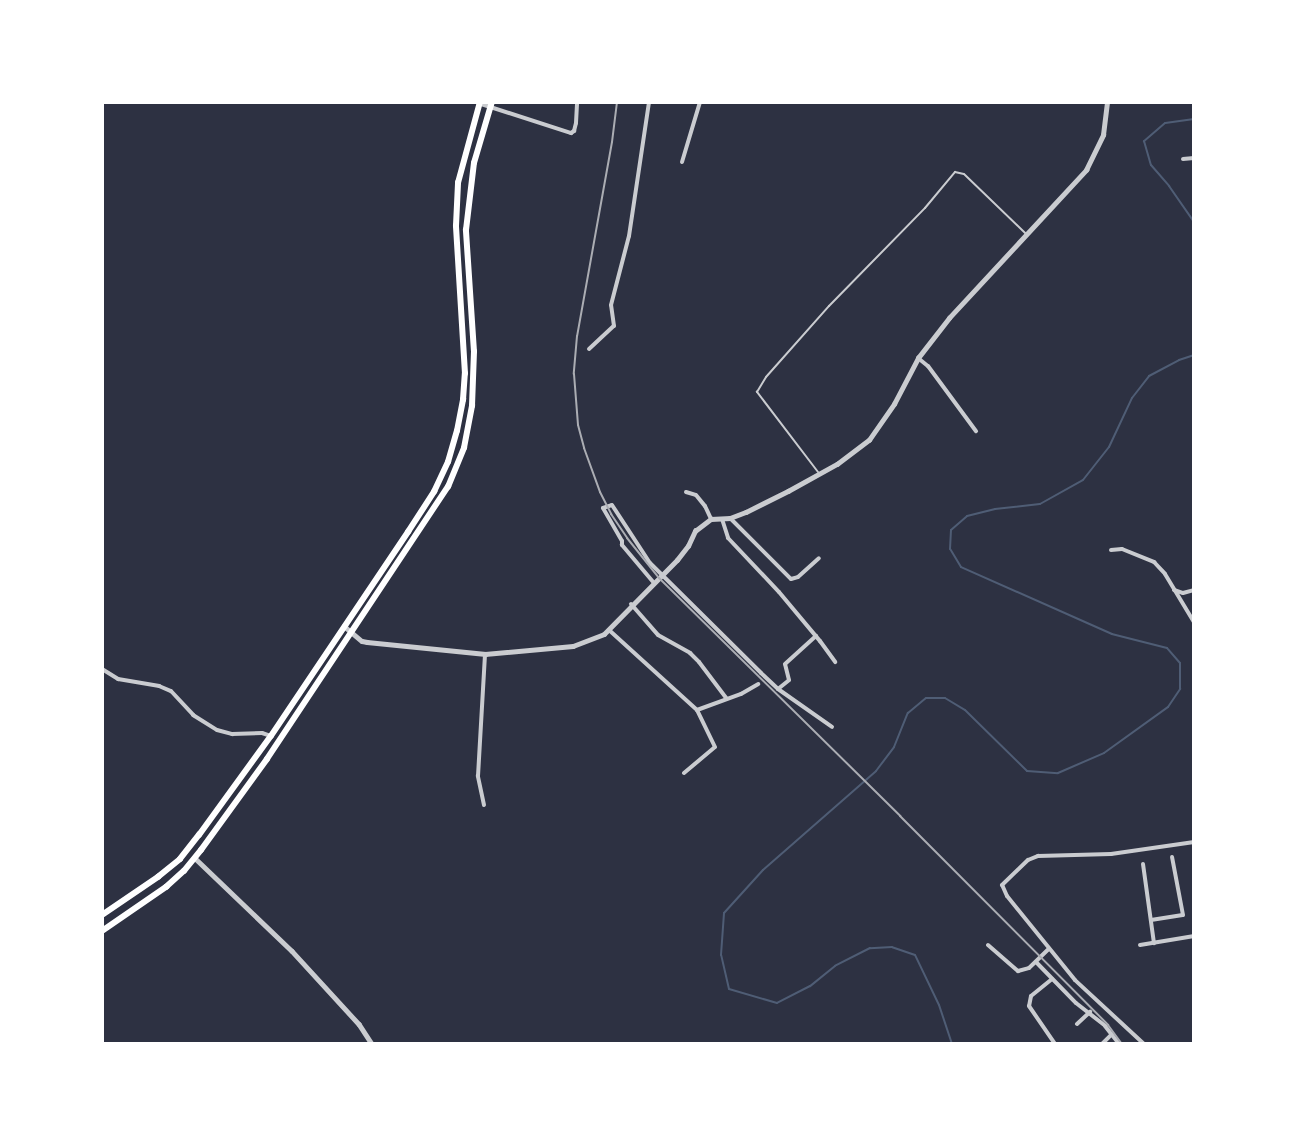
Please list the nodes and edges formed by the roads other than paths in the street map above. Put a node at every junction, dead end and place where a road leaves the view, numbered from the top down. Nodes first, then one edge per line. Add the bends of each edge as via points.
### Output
1 (577, 102) edge
2 (649, 102) edge
3 (700, 102) edge
4 (1107, 102) edge
5 (479, 103) edge
6 (491, 105) edge
7 (1194, 158) edge
8 (1184, 159) dead end
9 (682, 162) dead end
10 (1027, 235) junction
11 (588, 349) dead end
12 (918, 358) junction
13 (976, 431) dead end
14 (818, 473) junction
15 (686, 492) dead end
16 (730, 518) junction
17 (711, 519) junction
18 (722, 519) junction
19 (1110, 550) dead end
20 (819, 558) dead end
21 (662, 575) junction
22 (654, 583) junction
23 (1174, 590) junction
24 (1194, 590) edge
25 (631, 604) junction
26 (1194, 622) edge
27 (344, 626) junction
28 (608, 630) junction
29 (352, 634) junction
30 (816, 636) junction
31 (485, 654) junction
32 (834, 662) dead end
33 (102, 669) edge
34 (758, 684) dead end
35 (778, 689) junction
36 (727, 699) junction
37 (697, 710) junction
38 (832, 727) dead end
39 (272, 736) junction
40 (684, 773) dead end
41 (484, 805) dead end
42 (1193, 844) edge
43 (1172, 857) dead end
44 (194, 858) junction
45 (1143, 864) dead end
46 (102, 915) edge
47 (1151, 920) junction
48 (102, 931) edge
49 (1194, 936) edge
50 (1154, 943) junction
51 (988, 944) dead end
52 (1140, 945) dead end
53 (1050, 949) junction
54 (1036, 962) junction
55 (1052, 979) junction
56 (1090, 1012) junction
57 (1077, 1024) dead end
58 (1112, 1034) junction
59 (372, 1044) edge
60 (1055, 1044) edge
61 (1102, 1044) edge
62 (1119, 1044) edge
63 (1144, 1044) edge

1 - 6 street via 576,123 571,133
2 - 11 street via 629,236 611,305 614,326
3 - 9 street
4 - 10 street via 1103,135 1086,170
5 - 6 street
5 - 27 highway via 458,183 456,226 465,374 457,431 448,462 434,492
6 - 29 highway via 474,163 466,230 474,352 468,433 448,487
7 - 8 street
10 - 12 street via 949,318
10 - 14 lane via 977,185 961,172 955,172 766,377 757,392
12 - 13 street via 928,366
12 - 14 street via 886,417 869,440
14 - 16 street
15 - 17 street via 696,496
16 - 18 street
16 - 20 street via 791,579 798,577
17 - 18 street
17 - 21 street via 695,531 688,546
18 - 30 street via 728,538
19 - 23 street via 1122,549 1154,562
21 - 22 street
21 - 22 street via 650,563 614,508 608,505 602,510 622,545
21 - 35 street
22 - 25 street
23 - 24 street via 1183,593
23 - 26 street
25 - 28 street
25 - 36 street via 658,635 690,653
27 - 29 street
27 - 39 highway
28 - 31 street via 599,637 573,646
28 - 37 street
29 - 31 street via 367,642
29 - 44 highway via 229,815
30 - 32 street
30 - 35 street via 784,664 789,680
31 - 41 street via 478,776
33 - 39 street via 118,680 171,691 193,715 217,730
34 - 36 street
35 - 38 street
36 - 37 street
37 - 40 street via 714,747
39 - 46 highway via 180,859 158,878
42 - 53 street via 1111,854 1038,856 1028,860 1001,887
43 - 47 street via 1183,915
44 - 48 highway via 166,887
44 - 59 street via 292,951 359,1024
45 - 47 street
47 - 50 street
49 - 50 street
50 - 52 street
51 - 54 street via 1018,971 1024,971
53 - 54 street
53 - 63 street via 1075,980
54 - 55 street
55 - 56 street
55 - 60 street via 1031,996 1029,1006
56 - 57 street
56 - 58 street
58 - 61 street
58 - 62 street

